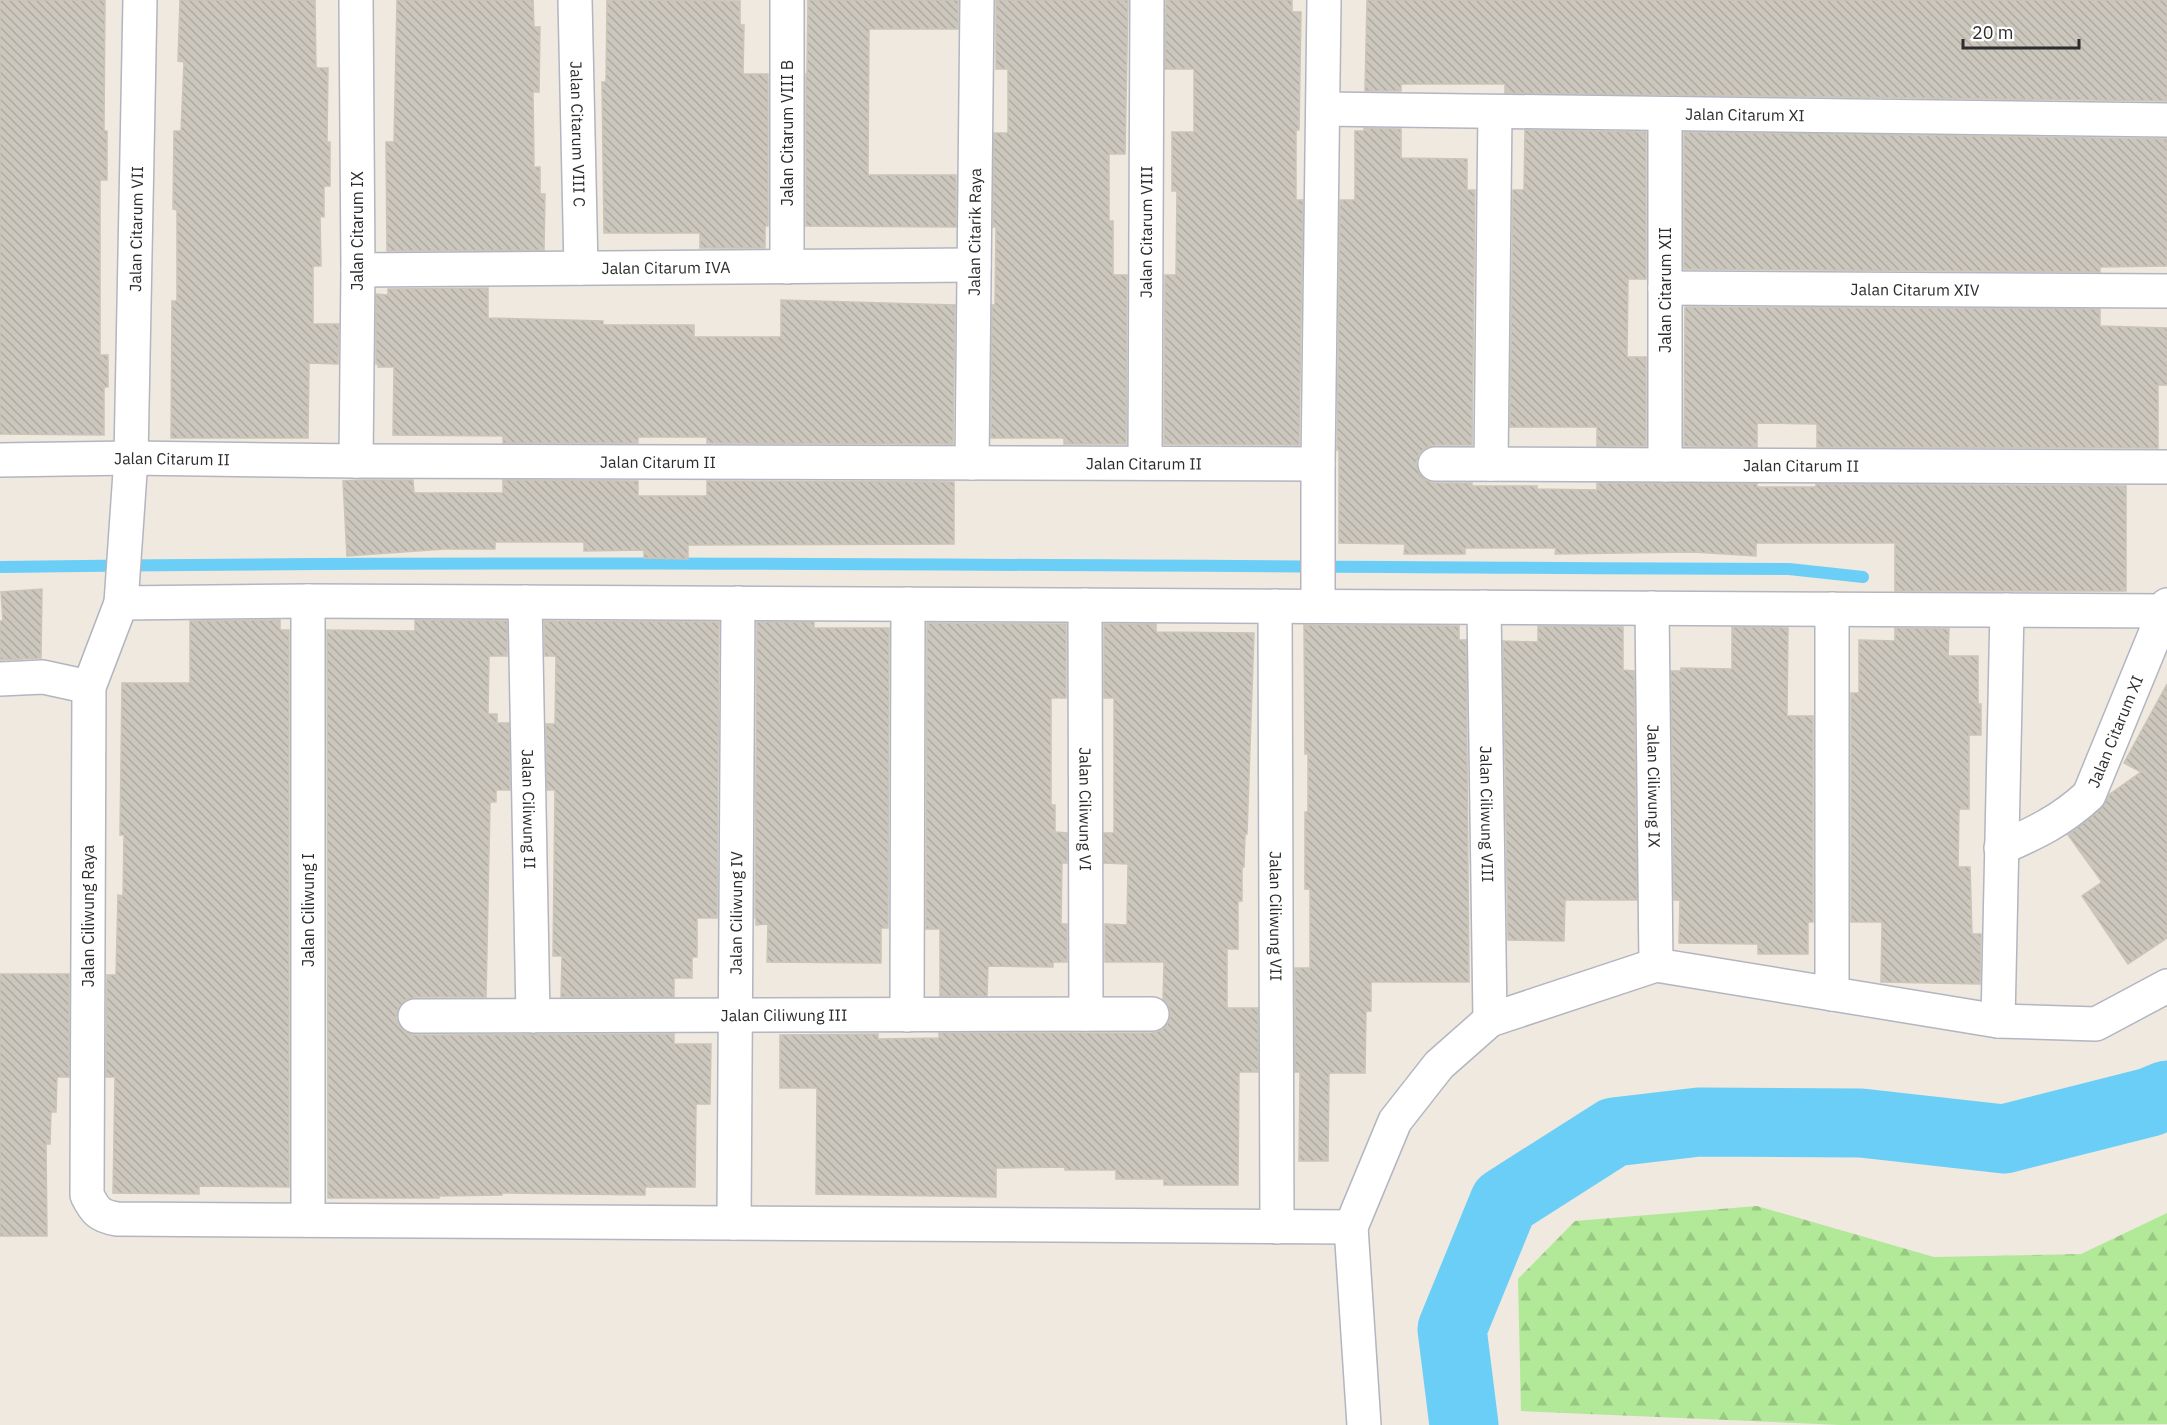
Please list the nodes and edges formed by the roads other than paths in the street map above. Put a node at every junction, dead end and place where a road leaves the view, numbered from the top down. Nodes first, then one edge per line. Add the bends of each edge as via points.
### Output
1 (140, 0) edge
2 (356, 0) edge
3 (576, 0) edge
4 (787, 0) edge
5 (977, 0) edge
6 (1147, 0) edge
7 (1324, 0) edge
8 (1323, 110) junction
9 (1495, 112) junction
10 (1665, 114) junction
11 (2167, 120) edge
12 (974, 265) junction
13 (787, 267) junction
14 (581, 268) junction
15 (358, 270) junction
16 (1665, 288) junction
17 (2167, 291) edge
18 (131, 458) junction
19 (0, 460) edge
20 (356, 462) junction
21 (972, 463) junction
22 (1145, 463) junction
23 (1318, 464) junction
24 (1436, 464) dead end
25 (1491, 464) junction
26 (1665, 465) junction
27 (2167, 467) edge
28 (125, 546) joint
29 (122, 593) junction
30 (1318, 596) junction
31 (308, 601) junction
32 (525, 602) junction
33 (738, 603) junction
34 (908, 604) junction
35 (1085, 605) junction
36 (1275, 606) junction
37 (1484, 607) junction
38 (1652, 608) junction
39 (2166, 608) edge
40 (1832, 609) junction
41 (2007, 610) junction
42 (0, 679) edge
43 (89, 687) junction
44 (2001, 848) junction
45 (1656, 965) junction
46 (2167, 986) edge
47 (1832, 994) junction
48 (907, 1014) junction
49 (1086, 1014) junction
50 (1152, 1014) dead end
51 (736, 1015) junction
52 (415, 1016) dead end
53 (533, 1016) junction
54 (1490, 1020) junction
55 (1998, 1021) junction
56 (309, 1220) junction
57 (734, 1223) junction
58 (1276, 1227) junction
59 (1351, 1227) junction
60 (1364, 1425) edge

1 - 18 street, Jalan Citarum VII
2 - 15 street, Jalan Citarum IX
3 - 14 street, Jalan Citarum VIII C
4 - 13 street, Jalan Citarum VIII B
5 - 12 street, Jalan Citarik Raya
6 - 22 street, Jalan Citarum VIII
7 - 8 street
8 - 9 street, Jalan Citarum XI
8 - 23 street
9 - 10 street, Jalan Citarum XI
9 - 25 street
10 - 11 street, Jalan Citarum XI
10 - 16 street, Jalan Citarum XII
12 - 13 street, Jalan Citarum IVA
12 - 21 street, Jalan Citarik Raya
13 - 14 street, Jalan Citarum IVA
14 - 15 street, Jalan Citarum IVA
15 - 20 street, Jalan Citarum IX
16 - 17 street, Jalan Citarum XIV
16 - 26 street, Jalan Citarum XII
18 - 19 street, Jalan Citarum II
18 - 20 street, Jalan Citarum II
18 - 28 street, Jalan Citarum VII
20 - 21 street, Jalan Citarum II
21 - 22 street, Jalan Citarum II
22 - 23 street, Jalan Citarum II
23 - 30 street
24 - 25 street, Jalan Citarum II
25 - 26 street, Jalan Citarum II
26 - 27 street, Jalan Citarum II
28 - 29 street, Jalan Ciliwung Raya
29 - 31 street
29 - 43 street, Jalan Ciliwung Raya
30 - 36 street
30 - 37 street
31 - 32 street
31 - 56 street, Jalan Ciliwung I
32 - 33 street
32 - 53 street, Jalan Ciliwung II
33 - 34 street
33 - 51 street, Jalan Ciliwung IV
34 - 35 street
34 - 48 street
35 - 36 street
35 - 49 street, Jalan Ciliwung VI
36 - 58 street, Jalan Ciliwung VII
37 - 38 street
37 - 54 street, Jalan Ciliwung VIII
38 - 40 street
38 - 45 street, Jalan Ciliwung IX
39 - 41 street
39 - 44 street, Jalan Citarum XI via 2089,795 2047,827
40 - 41 street
40 - 47 street
41 - 44 street
42 - 43 street via 43,677
43 - 56 street, Jalan Ciliwung Raya via 87,1195 103,1216 117,1219
44 - 55 street
45 - 47 street
45 - 54 street
46 - 55 street via 2096,1024
47 - 55 street
48 - 49 street, Jalan Ciliwung III
48 - 51 street, Jalan Ciliwung III
49 - 50 street, Jalan Ciliwung III
51 - 53 street, Jalan Ciliwung III
51 - 57 street, Jalan Ciliwung IV
52 - 53 street, Jalan Ciliwung III
54 - 59 street via 1439,1065 1395,1121
56 - 57 street
57 - 58 street
58 - 59 street
59 - 60 street

